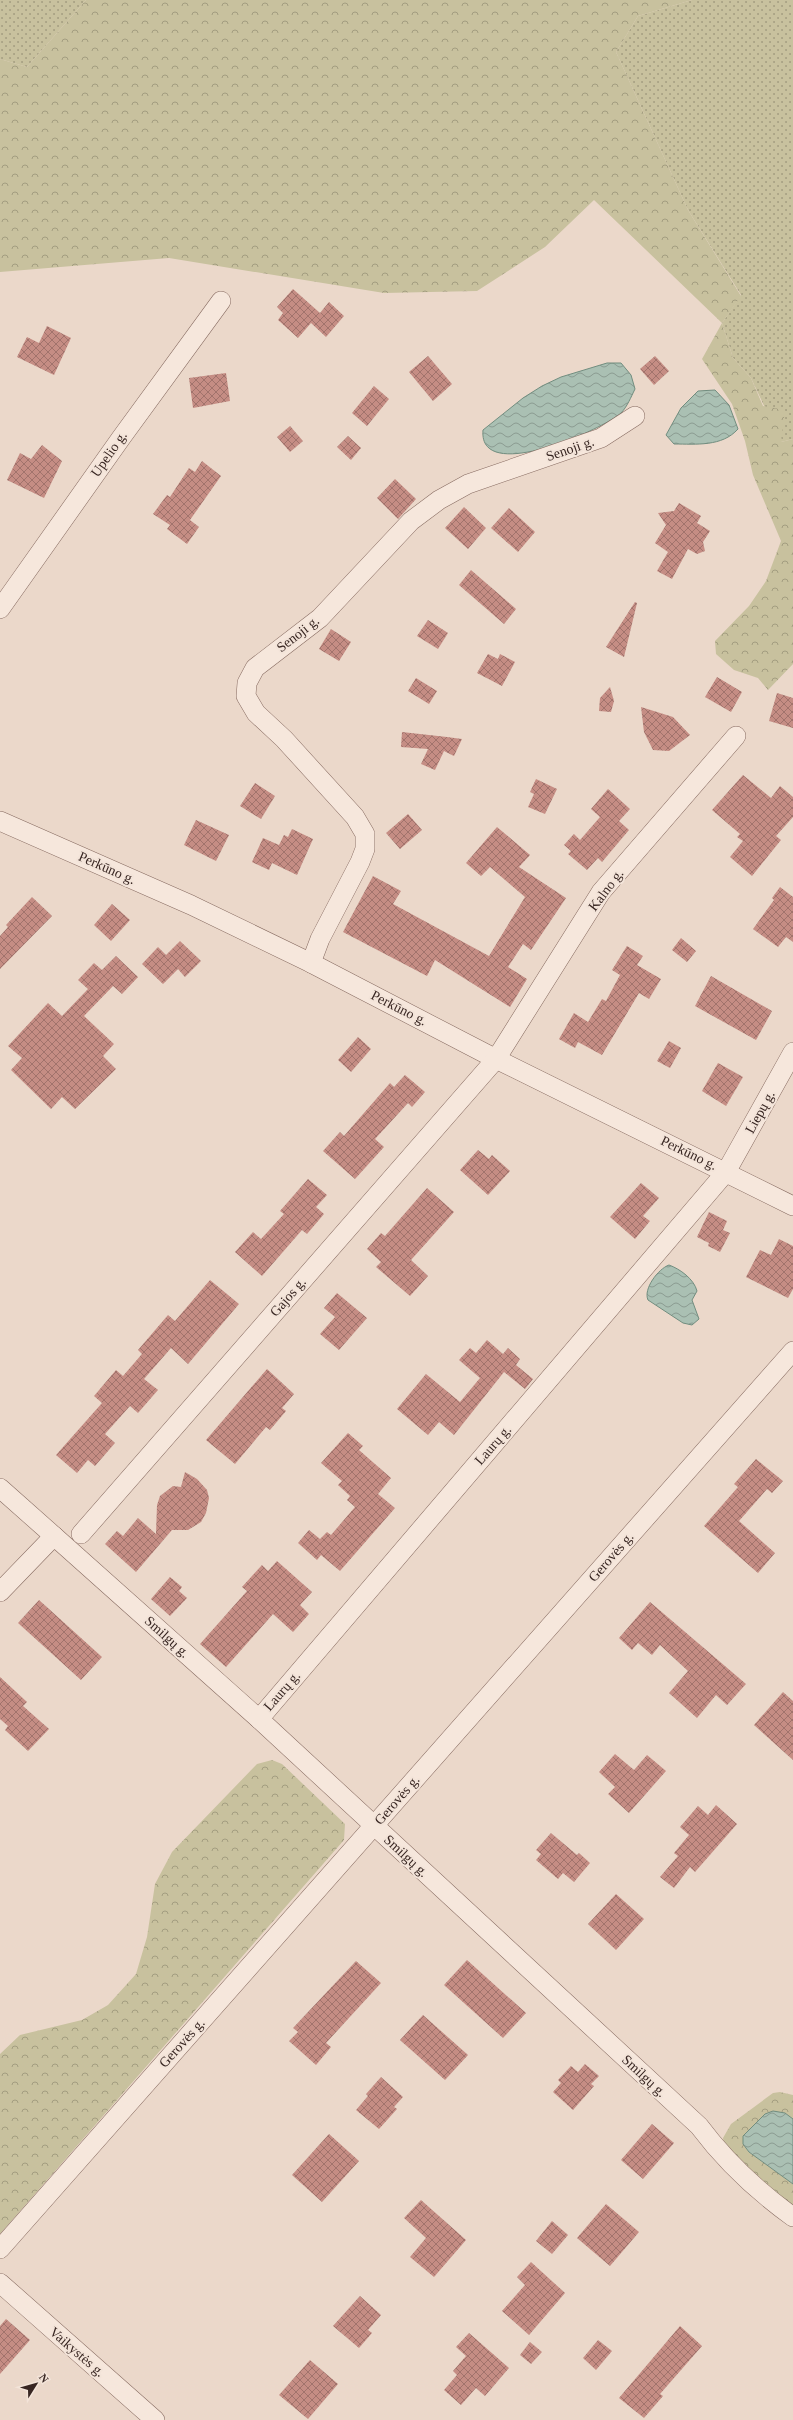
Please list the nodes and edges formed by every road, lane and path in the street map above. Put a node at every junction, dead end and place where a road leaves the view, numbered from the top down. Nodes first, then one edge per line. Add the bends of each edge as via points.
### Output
1 (221, 302) dead end
2 (635, 416) dead end
3 (0, 609) edge
4 (736, 736) dead end
5 (0, 821) edge
6 (311, 963) junction
7 (793, 1052) edge
8 (496, 1059) junction
9 (726, 1172) junction
10 (793, 1206) edge
11 (793, 1351) edge
12 (0, 1488) edge
13 (81, 1534) dead end
14 (54, 1536) junction
15 (0, 1592) edge
16 (258, 1719) junction
17 (374, 1826) junction
18 (793, 2217) edge
19 (0, 2249) edge
20 (0, 2284) edge
21 (155, 2420) edge

1 - 3 street, Upelio g.
2 - 6 street, Senoji g. via 601,438 468,484 439,500 411,521 320,618 255,668 247,683 246,696 256,713 284,739 350,812 365,834 365,850 360,862 320,939
4 - 8 street, Kalno g. via 601,892
5 - 6 street, Perkūno g. via 191,905
6 - 8 street, Perkūno g.
7 - 9 street, Liepų g.
8 - 9 street, Perkūno g.
8 - 13 street, Gajos g.
9 - 10 street, Perkūno g.
9 - 16 street, Laurų g.
11 - 17 street, Gerovės g.
12 - 14 street, Smilgų g.
14 - 15 street
14 - 16 street, Smilgų g.
16 - 17 street, Smilgų g.
17 - 18 street, Smilgų g. via 699,2126 715,2147 758,2191
17 - 19 street, Gerovės g.
20 - 21 street, Vaikystės g.

